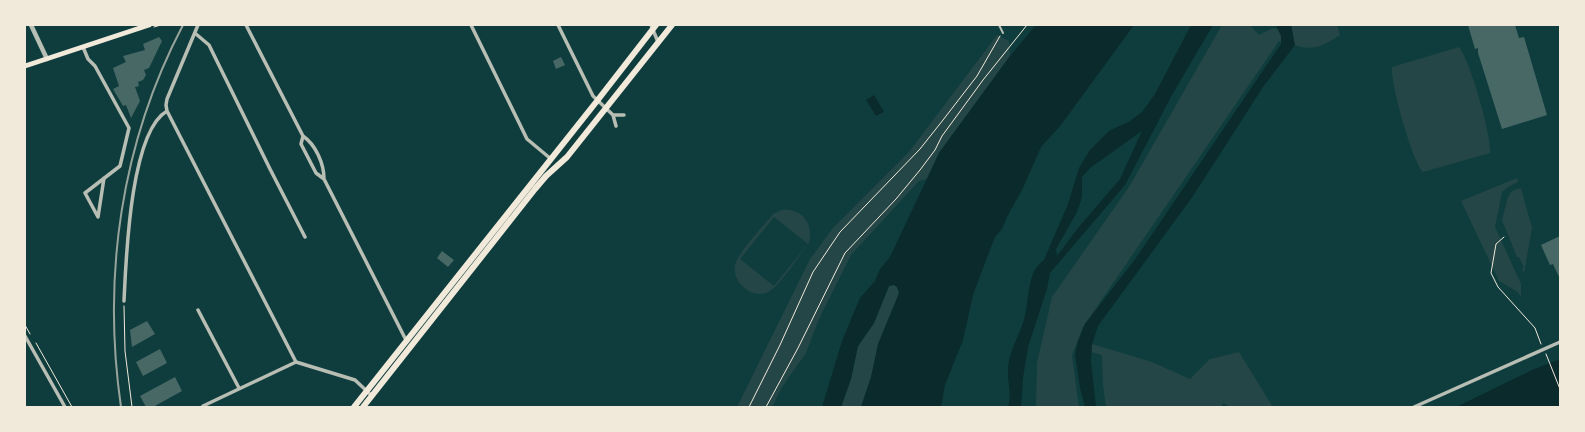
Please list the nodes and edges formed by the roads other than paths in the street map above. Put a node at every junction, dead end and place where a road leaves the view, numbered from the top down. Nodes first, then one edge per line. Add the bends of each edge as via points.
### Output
1 (31, 25) edge
2 (149, 25) edge
3 (198, 25) edge
4 (246, 25) edge
5 (471, 25) edge
6 (558, 25) edge
7 (672, 25) edge
8 (999, 25) edge
9 (654, 26) edge
10 (1003, 32) road end
11 (196, 34) junction
12 (658, 42) junction
13 (84, 46) junction
14 (47, 58) junction
15 (25, 66) edge
16 (597, 102) junction
17 (605, 108) junction
18 (167, 111) junction
19 (613, 115) junction
20 (624, 115) dead end
21 (616, 126) dead end
22 (303, 136) junction
23 (550, 159) junction
24 (104, 178) junction
25 (324, 179) junction
26 (306, 237) dead end
27 (124, 301) road end
28 (198, 310) dead end
29 (25, 336) edge
30 (1560, 342) edge
31 (408, 343) junction
32 (296, 362) junction
33 (239, 388) junction
34 (369, 393) junction
35 (203, 406) dead end
36 (65, 407) edge
37 (354, 407) edge
38 (363, 407) edge
39 (1414, 407) edge

1 - 14 street
2 - 13 main road
3 - 11 street
4 - 22 street
5 - 23 street via 527,140
6 - 16 street
7 - 12 main road
8 - 10 lane
9 - 12 street
9 - 16 main road
11 - 18 street via 169,95
11 - 26 street via 209,45
12 - 17 main road
13 - 14 main road
13 - 24 street via 88,59 95,66 129,128 120,166
14 - 15 main road
16 - 17 street
16 - 23 main road
17 - 19 street
17 - 31 main road via 567,157 546,176
18 - 27 street via 156,121 142,155 134,187
18 - 32 street
19 - 20 street
19 - 21 street
22 - 25 street via 311,141 324,168
22 - 25 street via 301,144 316,173
23 - 31 main road
24 - 24 street via 85,193 98,217 101,198
25 - 31 street
28 - 33 street
29 - 36 street
30 - 39 street
31 - 34 main road
32 - 33 street
32 - 34 street via 355,380
33 - 35 street
34 - 37 main road
34 - 38 main road

